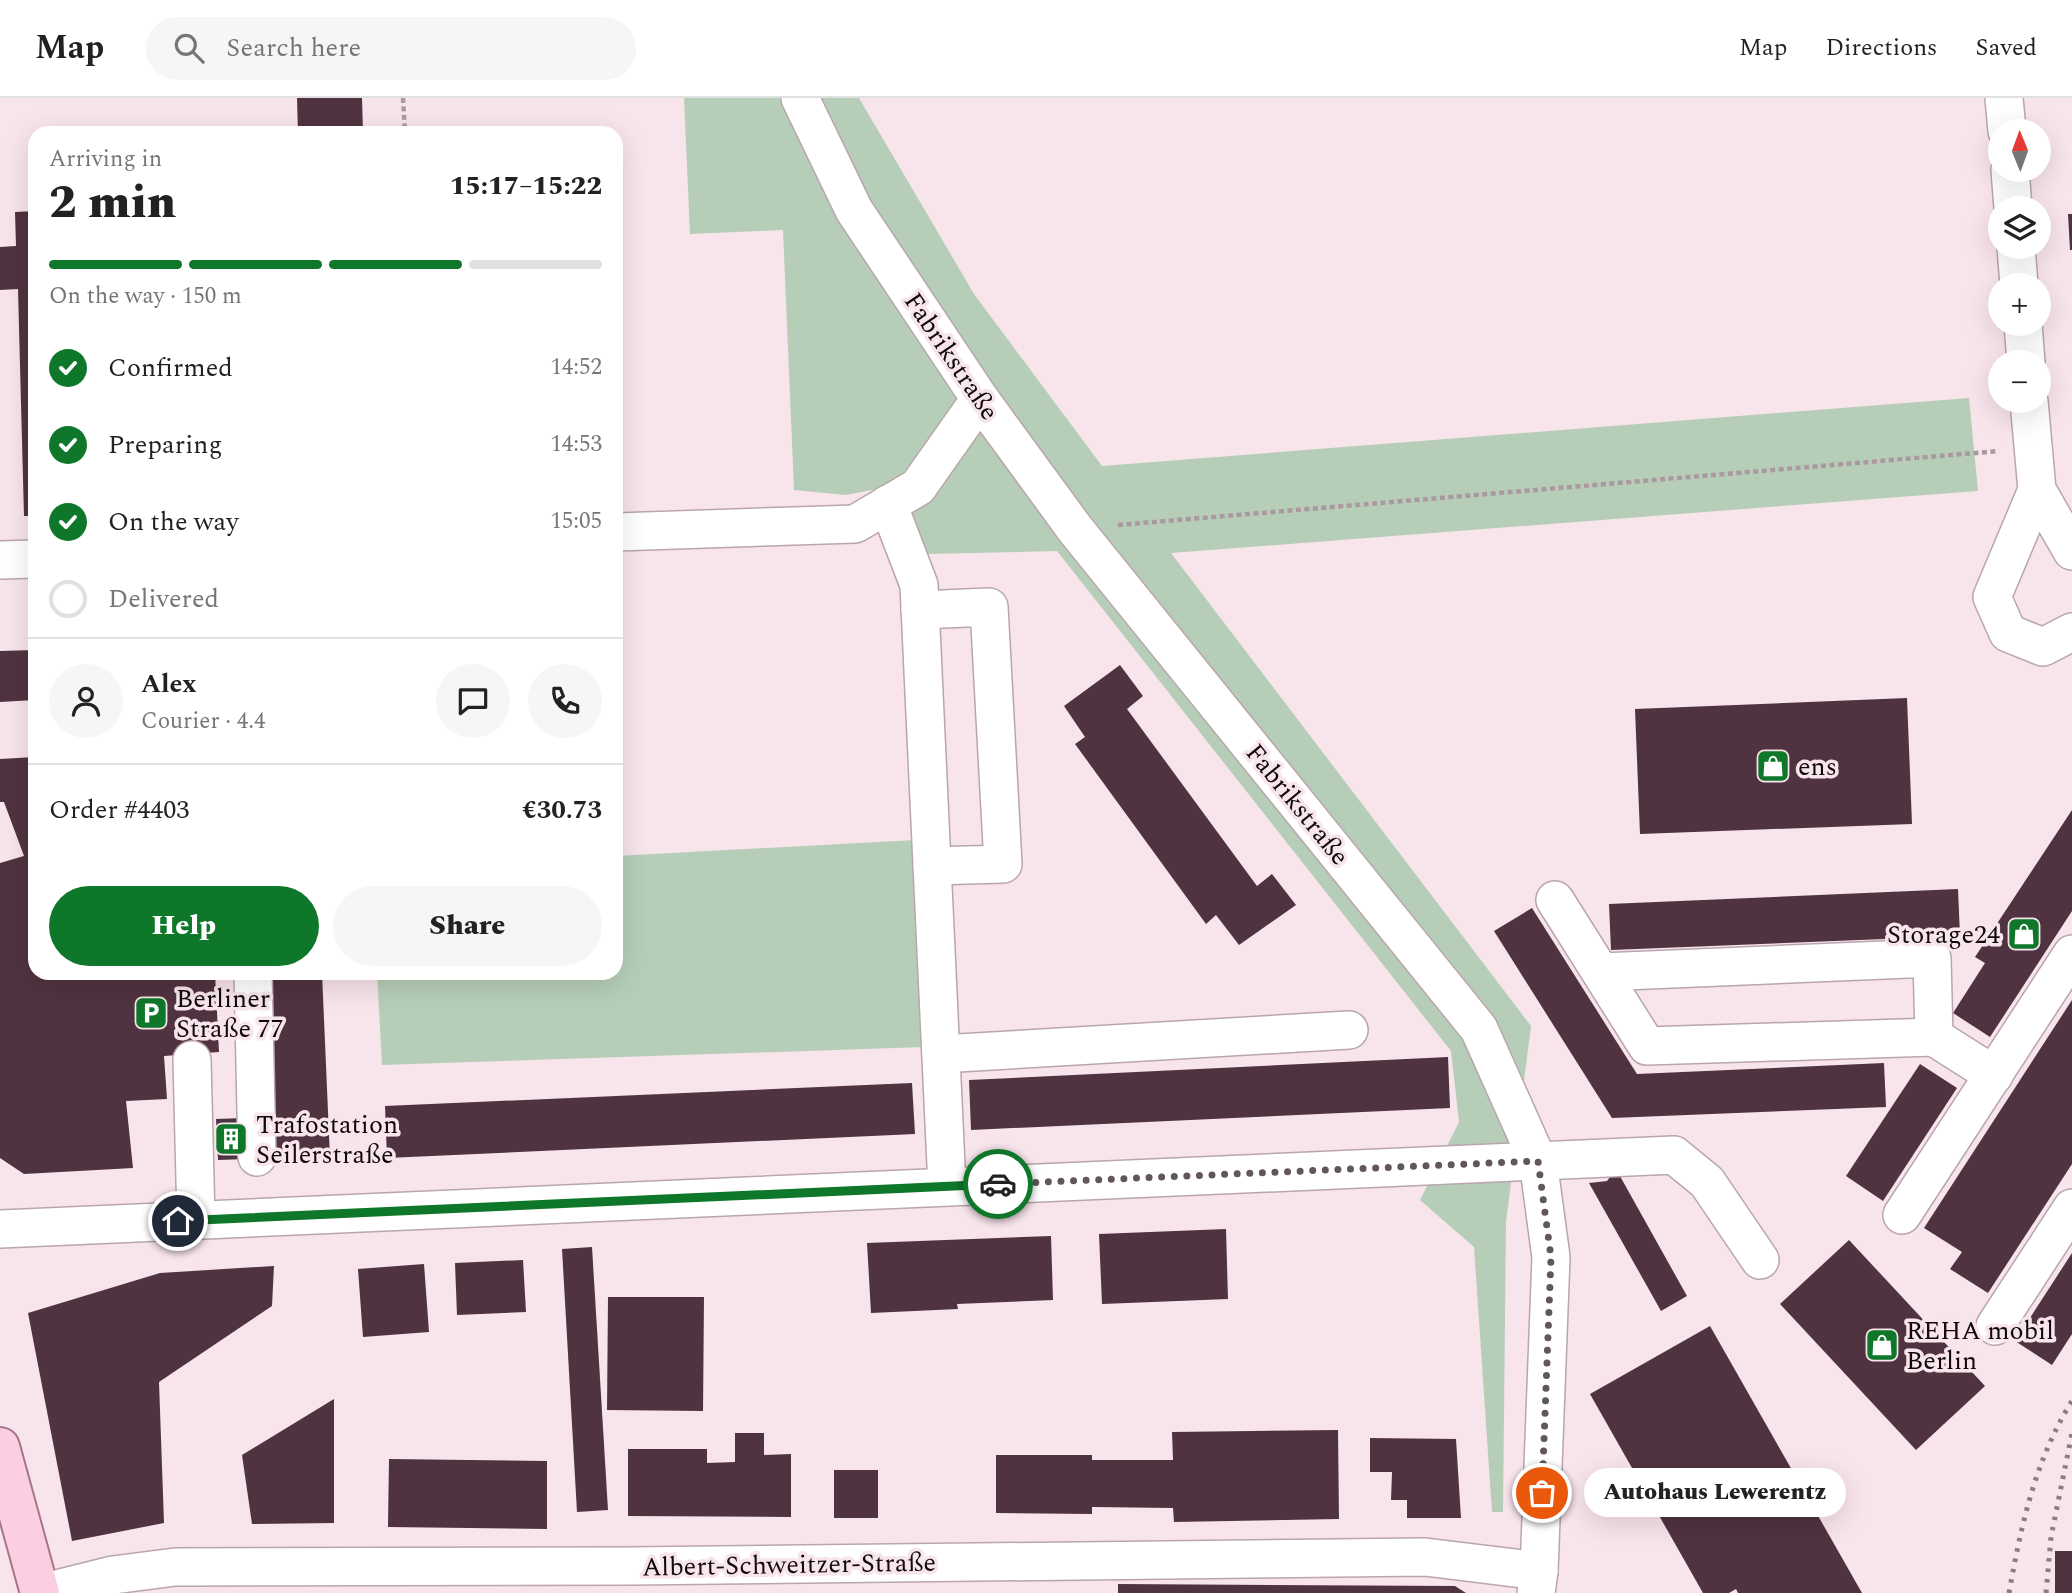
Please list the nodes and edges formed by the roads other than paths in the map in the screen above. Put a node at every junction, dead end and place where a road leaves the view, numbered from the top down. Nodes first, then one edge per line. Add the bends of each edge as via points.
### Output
1 (800, 98) edge
2 (2004, 98) edge
3 (2006, 119) edge
4 (980, 400) junction
5 (2030, 413) edge
6 (2037, 490) junction
7 (888, 504) junction
8 (623, 532) edge
9 (2072, 551) edge
10 (28, 559) edge
11 (0, 560) edge
12 (920, 610) junction
13 (2072, 632) edge
14 (932, 866) junction
15 (1555, 900) dead end
16 (2072, 954) edge
17 (1601, 972) junction
18 (253, 980) edge
19 (1349, 1030) dead end
20 (1934, 1037) junction
21 (941, 1054) junction
22 (192, 1060) dead end
23 (1993, 1075) junction
24 (257, 1157) dead end
25 (1538, 1161) junction
26 (947, 1186) junction
27 (2072, 1208) edge
28 (1902, 1215) dead end
29 (196, 1220) junction
30 (0, 1229) edge
31 (1760, 1260) dead end
32 (1995, 1326) dead end
33 (0, 1447) edge
34 (640, 1580) edge
35 (1537, 1582) edge
36 (41, 1593) edge

1 - 4 street, Fabrikstraße via 854,210
2 - 3 street
4 - 7 street via 918,487
4 - 25 street, Fabrikstraße via 1075,529 1479,1029
5 - 6 street
6 - 9 street
6 - 13 street via 1992,597 2008,633 2043,647
7 - 8 street via 855,524
7 - 12 street via 919,584
10 - 11 street
12 - 14 street
12 - 14 street via 989,607 1003,864
14 - 21 street
15 - 17 street
16 - 23 street
17 - 20 street via 1647,1046
17 - 20 street via 1932,958
18 - 24 street
19 - 21 street
20 - 23 street
21 - 26 street
22 - 29 street
23 - 28 street
25 - 26 street
25 - 31 street via 1674,1155 1707,1182
25 - 35 street, Fabrikstraße via 1551,1257
26 - 29 street
27 - 32 street
29 - 30 street
33 - 36 main road
34 - 35 street, Albert-Schweitzer-Straße via 1425,1557
34 - 36 street, Albert-Schweitzer-Straße via 175,1567 113,1575

